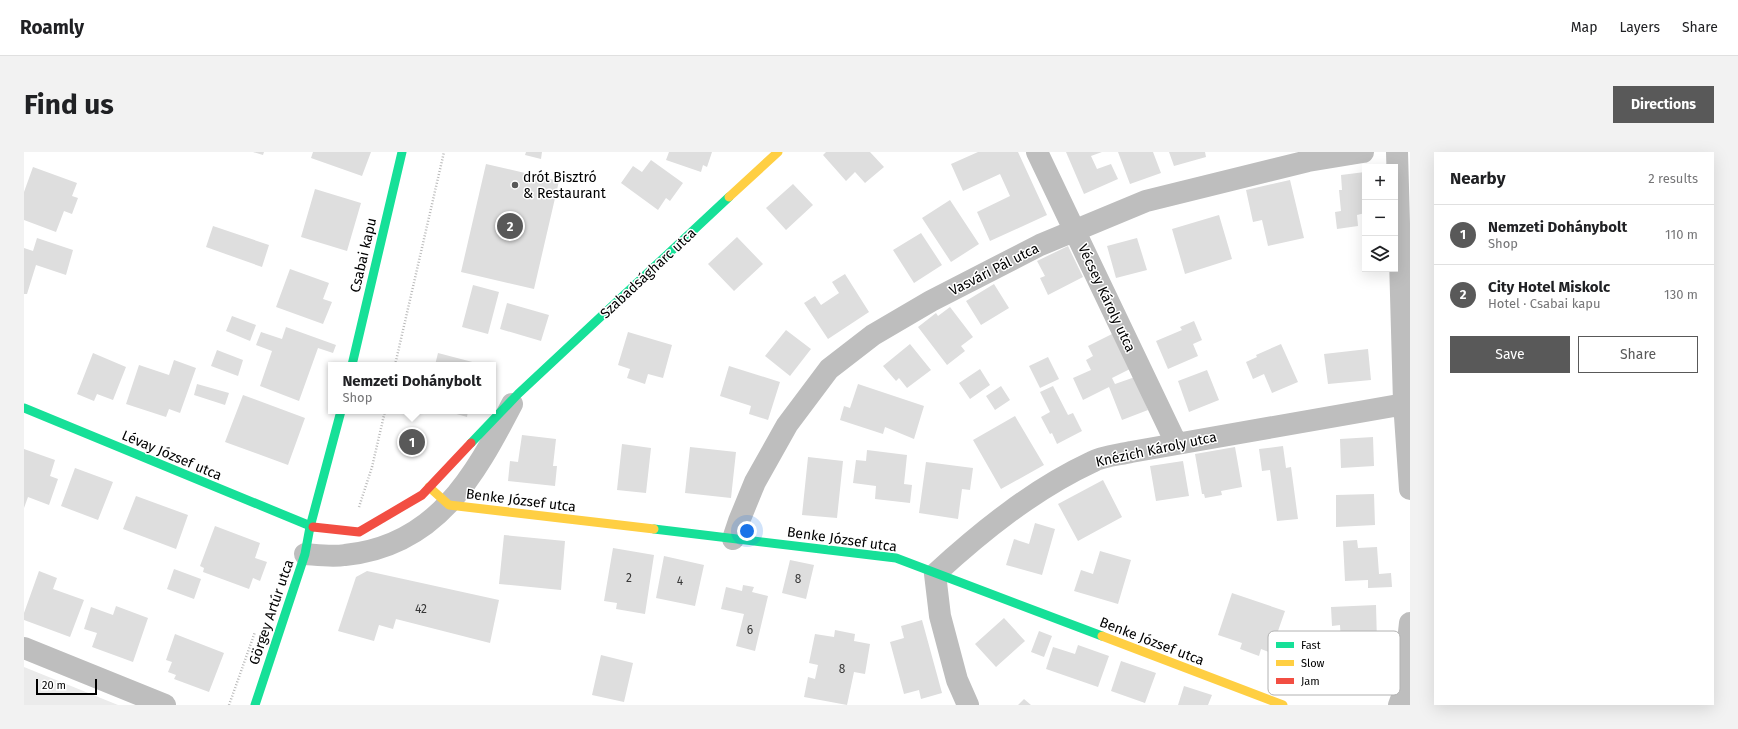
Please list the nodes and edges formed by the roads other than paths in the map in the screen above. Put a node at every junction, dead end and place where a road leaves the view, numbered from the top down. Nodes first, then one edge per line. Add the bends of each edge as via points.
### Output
1 (402, 152) edge
2 (778, 152) edge
3 (1037, 152) edge
4 (1363, 152) edge
5 (1397, 152) edge
6 (1075, 230) junction
7 (353, 362) edge
8 (518, 394) junction
9 (1407, 402) edge
10 (24, 408) edge
11 (340, 414) edge
12 (1176, 443) junction
13 (429, 487) junction
14 (1410, 489) edge
15 (449, 505) junction
16 (310, 527) junction
17 (733, 539) junction
18 (305, 554) junction
19 (935, 574) junction
20 (1410, 623) edge
21 (24, 648) edge
22 (165, 705) edge
23 (255, 705) edge
24 (968, 705) edge
25 (1283, 705) edge
26 (1400, 705) edge

1 - 7 street, Csabai kapu
2 - 8 street, Szabadságharc utca
3 - 6 street, Vécsey Károly utca
4 - 6 street, Vasvári Pál utca via 1308,161 1146,201
5 - 9 street
6 - 12 street, Vécsey Károly utca
6 - 17 street, Vasvári Pál utca via 1040,245 931,301 873,335 829,369 787,425 756,482
8 - 13 street, Szabadságharc utca
8 - 15 street, Szabadságharc utca via 487,453
9 - 12 street, Knézich Károly utca
9 - 14 street
10 - 16 street, Lévay József utca
11 - 16 street
12 - 19 street, Knézich Károly utca via 1093,461 1048,486 978,535
13 - 15 street, Benke József utca
13 - 16 street, Szabadságharc utca via 415,499 359,532
15 - 17 street, Benke József utca
15 - 18 street, Szabadságharc utca via 418,531 380,549 344,555
16 - 18 street, Görgey Artúr utca
17 - 19 street, Benke József utca via 896,558
18 - 23 street, Görgey Artúr utca
19 - 24 street via 940,616 957,680
19 - 25 street, Benke József utca
20 - 26 street
21 - 22 street

